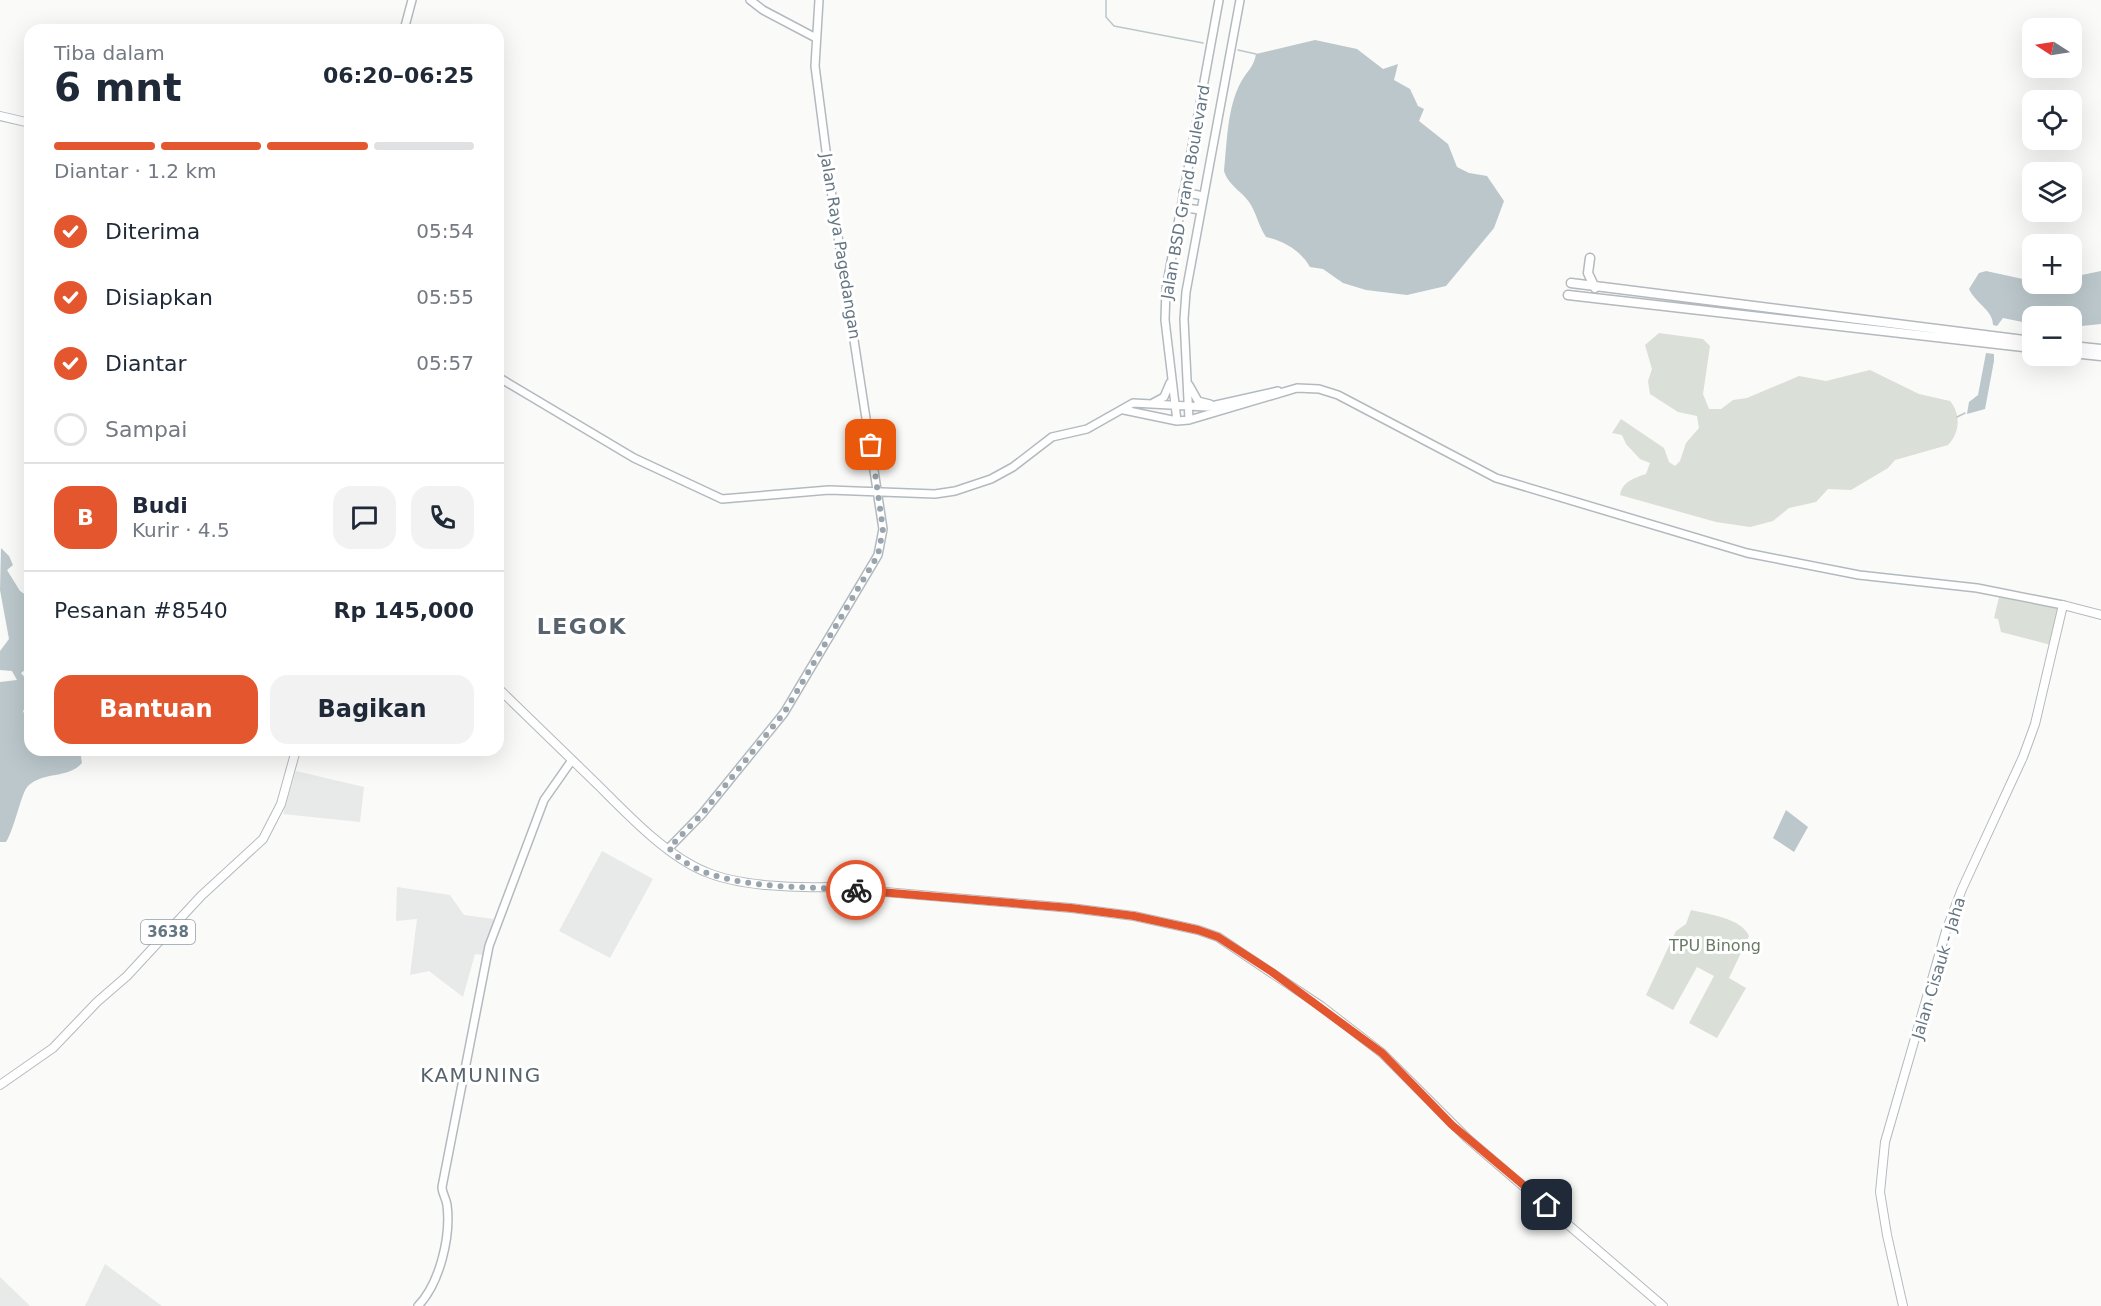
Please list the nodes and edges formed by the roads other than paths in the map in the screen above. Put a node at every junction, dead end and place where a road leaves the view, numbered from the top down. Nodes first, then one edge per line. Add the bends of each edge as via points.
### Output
1 (412, 0) edge
2 (750, 0) edge
3 (819, 0) edge
4 (1219, 0) edge
5 (1240, 0) edge
6 (406, 24) edge
7 (816, 38) junction
8 (0, 116) edge
9 (24, 122) edge
10 (1183, 192) junction
11 (1203, 196) junction
12 (1180, 207) junction
13 (1200, 210) junction
14 (1590, 258) dead end
15 (1571, 284) dead end
16 (1595, 288) junction
17 (1568, 295) dead end
18 (2022, 340) edge
19 (2022, 347) edge
20 (2082, 347) edge
21 (2101, 349) edge
22 (2082, 354) edge
23 (2101, 356) edge
24 (1171, 377) junction
25 (1187, 380) junction
26 (504, 381) edge
27 (1291, 390) junction
28 (1148, 403) junction
29 (1214, 405) junction
30 (1175, 407) junction
31 (1188, 407) junction
32 (1124, 410) junction
33 (1189, 420) junction
34 (1177, 421) junction
35 (878, 491) junction
36 (2063, 605) junction
37 (2101, 615) edge
38 (504, 694) edge
39 (294, 756) edge
40 (572, 760) junction
41 (669, 848) junction
42 (0, 1085) edge
43 (418, 1306) edge
44 (1663, 1306) edge
45 (1903, 1306) edge

1 - 6 main road
2 - 7 main road
3 - 7 main road, Jalan Raya Pagedangan
4 - 10 main road, Jalan BSD Grand Boulevard
5 - 11 main road, Jalan BSD Grand Boulevard
7 - 35 main road, Jalan Raya Pagedangan via 815,66 832,197
8 - 9 main road
10 - 11 main road
10 - 12 main road, Jalan BSD Grand Boulevard
11 - 13 main road, Jalan BSD Grand Boulevard
12 - 13 main road
12 - 24 main road, Jalan BSD Grand Boulevard via 1166,289
13 - 25 main road, Jalan BSD Grand Boulevard via 1184,319
14 - 16 highway via 1588,273
15 - 16 highway
16 - 18 highway
17 - 19 highway
20 - 21 highway
22 - 23 highway
24 - 28 main road via 1164,397
24 - 30 main road, Jalan BSD Grand Boulevard
25 - 29 main road via 1198,401
25 - 31 main road, Jalan BSD Grand Boulevard
26 - 35 main road via 625,454 714,498 828,490
27 - 29 main road
27 - 33 main road
27 - 36 main road via 1313,388 1338,395 1496,478 1747,553 1859,575 1986,590
28 - 30 main road
28 - 32 main road via 1133,403
29 - 31 main road
30 - 31 main road
30 - 34 main road, Jalan BSD Grand Boulevard
31 - 33 main road, Jalan BSD Grand Boulevard
32 - 34 main road
32 - 35 main road via 1087,429 1052,437 984,483 935,494
33 - 34 main road
35 - 41 main road, Jalan Raya Pagedangan via 883,529 878,555 784,713 702,814
36 - 37 main road
36 - 45 main road, Jalan Cisauk - Jaha via 2035,724 1953,911 1885,1142 1880,1192
38 - 40 main road
39 - 42 main road, 3638 via 281,804 263,839 195,902 127,976 52,1048
40 - 41 main road via 639,826
40 - 43 main road via 550,789 534,822 489,946 442,1186 447,1207 444,1244 434,1283
41 - 44 main road via 704,872 736,880 1071,908 1134,916 1218,937 1328,1011 1382,1053 1460,1132

